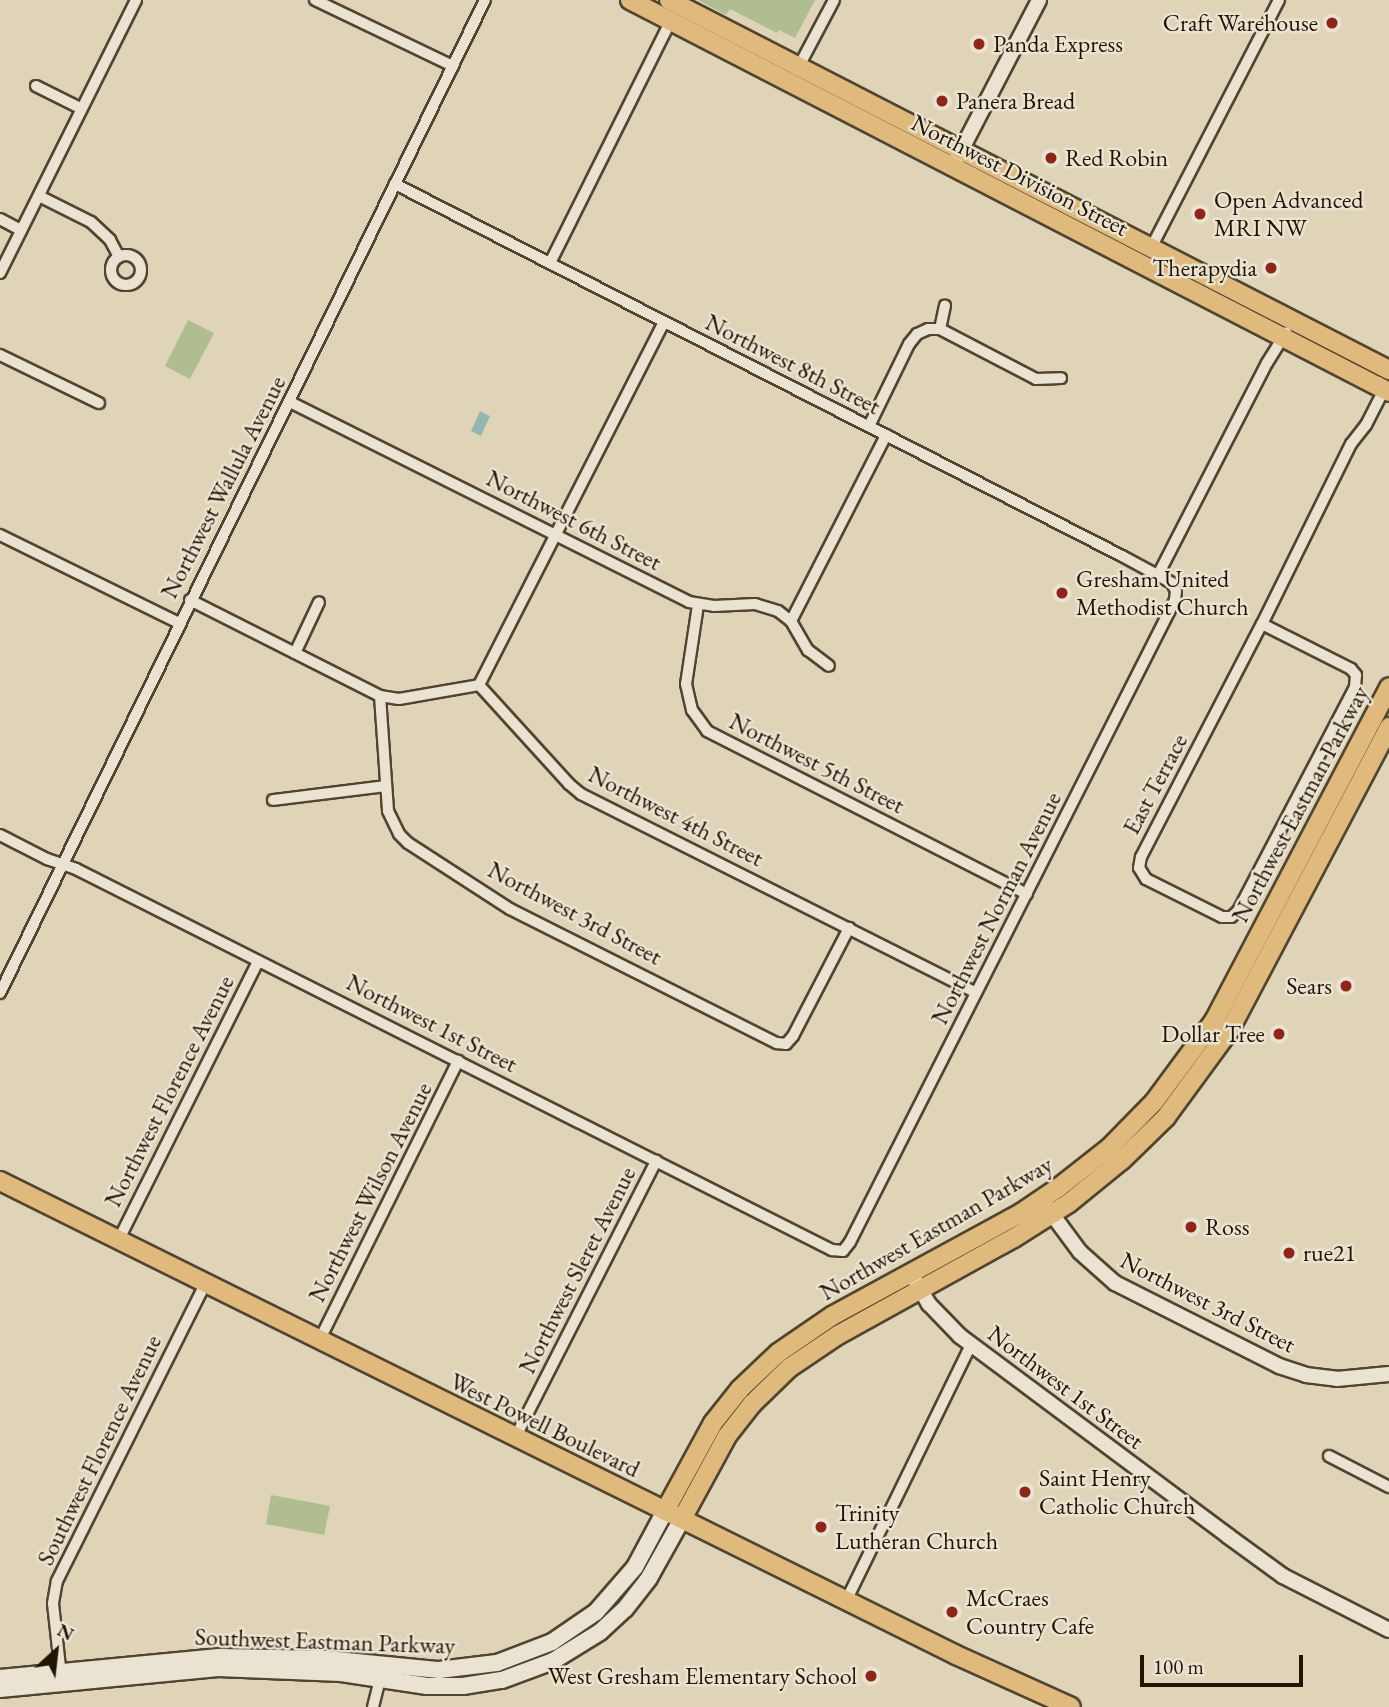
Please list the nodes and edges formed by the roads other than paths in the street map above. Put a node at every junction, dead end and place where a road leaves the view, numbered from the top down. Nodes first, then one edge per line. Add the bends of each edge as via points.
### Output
1 (136, 0) edge
2 (315, 0) edge
3 (485, 0) edge
4 (630, 0) edge
5 (669, 0) edge
6 (834, 0) edge
7 (1039, 0) edge
8 (1279, 0) edge
9 (670, 22) junction
10 (453, 66) junction
11 (799, 68) junction
12 (790, 85) junction
13 (36, 86) dead end
14 (82, 109) junction
15 (961, 151) junction
16 (952, 168) junction
17 (395, 184) junction
18 (38, 196) junction
19 (0, 219) edge
20 (21, 230) junction
21 (1151, 248) junction
22 (119, 257) dead end
23 (550, 263) junction
24 (0, 273) edge
25 (944, 306) dead end
26 (664, 322) junction
27 (1294, 322) junction
28 (940, 329) junction
29 (1282, 338) junction
30 (0, 355) edge
31 (1389, 370) edge
32 (1061, 378) dead end
33 (1386, 391) edge
34 (290, 402) junction
35 (99, 403) dead end
36 (869, 426) junction
37 (886, 435) junction
38 (556, 534) junction
39 (0, 535) edge
40 (1158, 575) junction
41 (1172, 583) joint
42 (190, 600) junction
43 (319, 603) dead end
44 (698, 605) junction
45 (791, 621) junction
46 (179, 623) junction
47 (1262, 624) junction
48 (295, 653) junction
49 (830, 666) dead end
50 (479, 685) junction
51 (1389, 687) edge
52 (380, 696) junction
53 (1389, 727) edge
54 (385, 786) junction
55 (273, 800) dead end
56 (0, 835) edge
57 (62, 863) junction
58 (1027, 894) junction
59 (849, 928) junction
60 (258, 961) junction
61 (0, 993) edge
62 (976, 993) junction
63 (458, 1061) junction
64 (656, 1161) junction
65 (0, 1181) edge
66 (1042, 1199) junction
67 (1052, 1215) junction
68 (118, 1241) junction
69 (843, 1251) joint
70 (916, 1281) junction
71 (205, 1284) junction
72 (319, 1341) junction
73 (971, 1345) junction
74 (1389, 1374) edge
75 (516, 1436) junction
76 (1329, 1456) dead end
77 (1389, 1487) edge
78 (665, 1511) junction
79 (682, 1519) junction
80 (846, 1601) junction
81 (1389, 1630) edge
82 (382, 1672) junction
83 (61, 1677) junction
84 (0, 1678) edge
85 (0, 1689) edge
86 (373, 1707) edge
87 (1071, 1707) edge

1 - 14 street
2 - 10 street
3 - 10 street, Northwest Wallula Avenue
4 - 9 main road, Northwest Division Street
5 - 11 main road, Northwest Division Street
6 - 11 street
7 - 15 street
8 - 21 street
9 - 12 main road, Northwest Division Street
9 - 23 street
10 - 17 street, Northwest Wallula Avenue
11 - 12 street
11 - 15 main road, Northwest Division Street
12 - 16 main road, Northwest Division Street
13 - 14 street
14 - 18 street
15 - 16 street
15 - 21 main road, Northwest Division Street
16 - 29 main road, Northwest Division Street
17 - 23 street, Northwest 8th Street
17 - 34 street, Northwest Wallula Avenue
18 - 20 street
18 - 22 street via 91,222 110,240
19 - 20 street
20 - 24 street
21 - 27 main road, Northwest Division Street
23 - 26 street, Northwest 8th Street
25 - 28 street
26 - 36 street, Northwest 8th Street
26 - 38 street
27 - 29 street
27 - 31 main road, Northwest Division Street
28 - 32 street via 1036,379
28 - 36 street via 917,334
29 - 33 main road, Northwest Division Street
29 - 40 street
30 - 35 street
33 - 47 street, East Terrace via 1340,464
34 - 38 street, Northwest 6th Street
34 - 42 street, Northwest Wallula Avenue
36 - 37 street, Northwest 8th Street
37 - 40 street, Northwest 8th Street
37 - 45 street
38 - 44 street, Northwest 6th Street
38 - 50 street
39 - 46 street
40 - 41 street, Northwest 8th Street
41 - 58 street, Northwest Norman Avenue via 1175,600
42 - 46 street, Northwest Wallula Avenue
42 - 48 street
43 - 48 street
44 - 45 street, Northwest 6th Street via 755,604
44 - 58 street, Northwest 5th Street via 685,684 692,710 708,731
45 - 49 street via 808,650
46 - 57 street, Northwest Wallula Avenue
47 - 47 street, East Terrace via 1356,675 1354,687 1238,911 1222,917 1146,879 1139,868 1140,857
48 - 52 street
50 - 52 street via 399,699
50 - 59 street, Northwest 4th Street via 581,794
51 - 66 main road, Northwest Eastman Parkway via 1194,1052 1126,1132
52 - 54 street, Northwest 3rd Street
53 - 67 main road, Northwest Eastman Parkway via 1209,1063 1139,1145
54 - 55 street
54 - 59 street, Northwest 3rd Street via 388,811 399,834 510,909 786,1044
56 - 57 street, Northwest 1st Street
57 - 60 street, Northwest 1st Street
57 - 61 street, Northwest Wallula Avenue
58 - 62 street, Northwest Norman Avenue
59 - 62 street, Northwest 4th Street
60 - 63 street, Northwest 1st Street
60 - 68 street, Northwest Florence Avenue
62 - 69 street, Northwest Norman Avenue
63 - 64 street, Northwest 1st Street
63 - 72 street, Northwest Wilson Avenue
64 - 69 street, Northwest 1st Street via 832,1250
64 - 75 street, Northwest Sleret Avenue
65 - 68 main road, West Powell Boulevard
66 - 67 street, Northwest 3rd Street
66 - 70 main road, Northwest Eastman Parkway
67 - 70 main road, Northwest Eastman Parkway
67 - 74 street, Northwest 3rd Street via 1080,1252 1115,1283 1279,1366 1337,1379
68 - 71 main road, West Powell Boulevard
70 - 73 street, Northwest 1st Street via 939,1316
70 - 78 main road, Northwest Eastman Parkway via 820,1323 762,1367 708,1430
70 - 79 main road, Northwest Eastman Parkway via 821,1345 763,1393 727,1436
71 - 72 main road, West Powell Boulevard
71 - 83 street, Southwest Florence Avenue via 57,1581 53,1603
72 - 75 main road, West Powell Boulevard
73 - 80 street
73 - 81 street, Northwest 1st Street via 1274,1570
75 - 78 main road, West Powell Boulevard
76 - 77 street
78 - 79 main road, West Powell Boulevard
78 - 82 main road, Southwest Eastman Parkway via 621,1586 584,1621 552,1642 526,1655 477,1667
79 - 80 main road, West Powell Boulevard
79 - 82 main road, Southwest Eastman Parkway via 655,1569 625,1609 566,1654 530,1671 479,1685 427,1686
80 - 87 main road, West Powell Boulevard
82 - 83 main road, Southwest Eastman Parkway via 314,1658 219,1657
82 - 86 street
83 - 84 main road, Southwest Eastman Parkway
83 - 85 main road, Southwest Eastman Parkway

